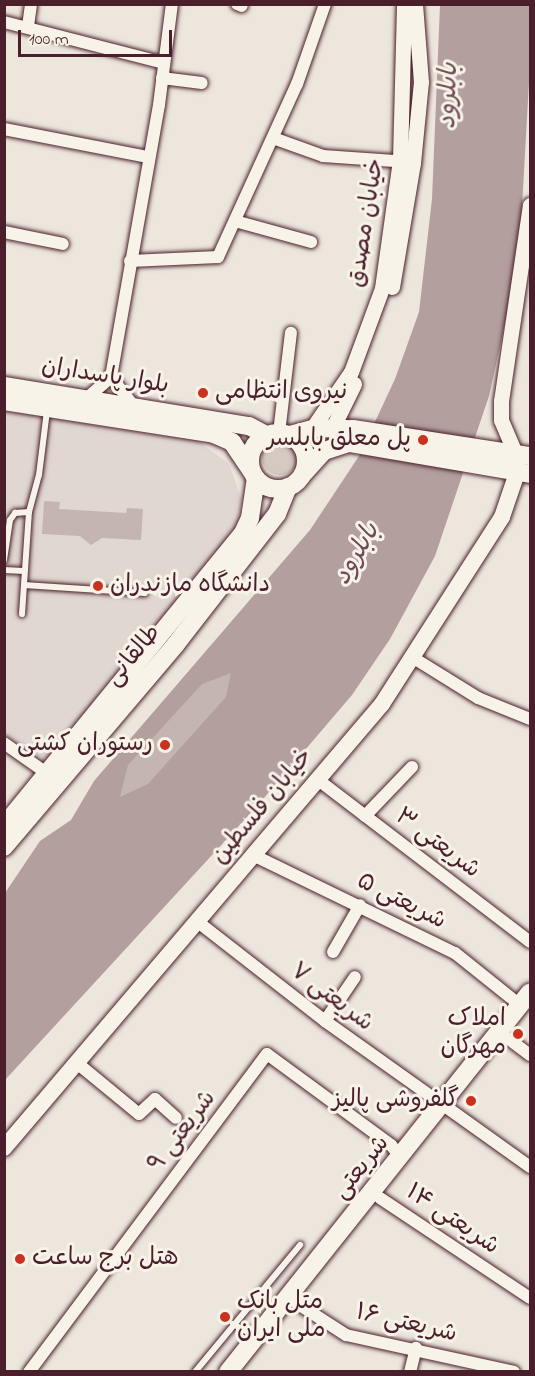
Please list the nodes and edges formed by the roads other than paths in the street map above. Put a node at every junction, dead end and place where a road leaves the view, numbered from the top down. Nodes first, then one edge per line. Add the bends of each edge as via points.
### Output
1 (31, 4) edge
2 (172, 4) edge
3 (325, 4) edge
4 (404, 4) edge
5 (415, 4) edge
6 (4, 22) edge
7 (28, 26) junction
8 (164, 63) junction
9 (162, 78) junction
10 (202, 82) dead end
11 (4, 129) edge
12 (273, 138) junction
13 (148, 157) junction
14 (407, 162) junction
15 (531, 205) edge
16 (235, 221) junction
17 (4, 232) edge
18 (311, 242) dead end
19 (63, 244) dead end
20 (528, 256) edge
21 (130, 261) junction
22 (291, 333) dead end
23 (111, 377) junction
24 (4, 386) edge
25 (87, 398) junction
26 (4, 401) edge
27 (133, 405) junction
28 (47, 407) junction
29 (333, 427) junction
30 (311, 430) junction
31 (278, 434) junction
32 (351, 436) junction
33 (516, 462) edge
34 (304, 473) junction
35 (254, 474) junction
36 (288, 487) junction
37 (253, 507) junction
38 (29, 512) junction
39 (277, 514) junction
40 (4, 560) edge
41 (4, 570) edge
42 (24, 571) junction
43 (24, 585) junction
44 (145, 593) dead end
45 (22, 614) dead end
46 (412, 657) junction
47 (531, 719) edge
48 (4, 743) edge
49 (412, 767) dead end
50 (48, 774) junction
51 (317, 780) junction
52 (365, 816) junction
53 (4, 826) edge
54 (4, 847) edge
55 (253, 855) junction
56 (360, 905) junction
57 (198, 922) junction
58 (531, 942) edge
59 (333, 952) dead end
60 (355, 977) dead end
61 (527, 1001) edge
62 (325, 1021) junction
63 (506, 1037) junction
64 (531, 1055) edge
65 (77, 1063) junction
66 (446, 1106) junction
67 (176, 1118) dead end
68 (4, 1148) edge
69 (401, 1158) junction
70 (531, 1167) edge
71 (380, 1198) junction
72 (300, 1245) dead end
73 (531, 1298) edge
74 (295, 1302) junction
75 (232, 1324) junction
76 (256, 1337) junction
77 (416, 1348) junction
78 (495, 1369) edge
79 (29, 1371) edge
80 (195, 1371) edge
81 (228, 1371) edge
82 (239, 1371) edge
83 (410, 1371) edge
84 (514, 1371) edge

1 - 7 street
2 - 8 street
3 - 12 street
4 - 14 street, خیابان مصدق
5 - 14 street, خیابان مصدق via 421,82
6 - 7 street
7 - 8 street
8 - 9 street
9 - 10 street
9 - 13 street
11 - 13 street
12 - 14 street via 323,156
12 - 16 street
13 - 21 street
14 - 29 street, خیابان مصدق via 384,312
14 - 30 street, خیابان مصدق via 370,330 351,372
15 - 20 street
16 - 18 street
16 - 21 street via 218,257
17 - 19 street
20 - 33 street via 501,401 501,420
21 - 23 street
22 - 31 street
23 - 25 street
23 - 27 street
24 - 25 main road, بلوار پاسداران
25 - 27 main road, بلوار پاسداران
26 - 28 main road, بلوار پاسداران
27 - 31 main road, بلوار پاسداران
28 - 35 main road, بلوار پاسداران via 220,436 236,446
28 - 38 lane via 39,475
29 - 30 main road
29 - 32 main road
30 - 31 main road
31 - 34 main road via 304,450
31 - 35 main road via 251,451
32 - 33 main road
32 - 34 main road via 324,451
33 - 46 main road, خیابان فلسطین via 502,517
34 - 36 main road
35 - 36 main road via 271,488
35 - 37 main road, طالقانی
36 - 39 main road, طالقانی
37 - 39 main road via 268,505
37 - 50 main road, طالقانی via 243,533
38 - 40 lane via 15,513 10,520
38 - 42 lane
39 - 54 main road, طالقانی via 176,644
41 - 42 lane
42 - 43 lane
43 - 44 lane
43 - 45 lane
46 - 47 street via 478,698
46 - 51 main road, خیابان فلسطین via 382,704
48 - 50 street
49 - 52 street
50 - 53 main road, طالقانی
51 - 52 street, شریعتی ۳
51 - 55 main road, خیابان فلسطین
52 - 58 street, شریعتی ۳
55 - 56 street, شریعتی ۵
55 - 57 main road, خیابان فلسطین
56 - 59 street
56 - 61 street, شریعتی ۵ via 455,952
57 - 62 street, شریعتی ۷
57 - 65 main road, خیابان فلسطین
60 - 62 street
61 - 63 main road, شریعتی
61 - 66 main road, شریعتی
62 - 66 street, شریعتی ۷
63 - 64 street
63 - 66 main road, شریعتی
65 - 67 street via 140,1114 155,1099
65 - 68 main road, خیابان فلسطین
66 - 69 main road, شریعتی
66 - 70 street, شریعتی ۷
66 - 71 main road, شریعتی
69 - 76 main road, شریعتی
69 - 79 street, شریعتی ۹ via 391,1144 267,1054
71 - 73 street, شریعتی ۱۴
71 - 74 main road, شریعتی
72 - 75 lane
74 - 77 street, شریعتی ۱۶ via 346,1335
74 - 82 main road, شریعتی
75 - 76 lane
75 - 80 lane
76 - 81 main road, شریعتی
77 - 78 street, شریعتی ۱۶
77 - 83 street
78 - 84 street, شریعتی ۱۶

